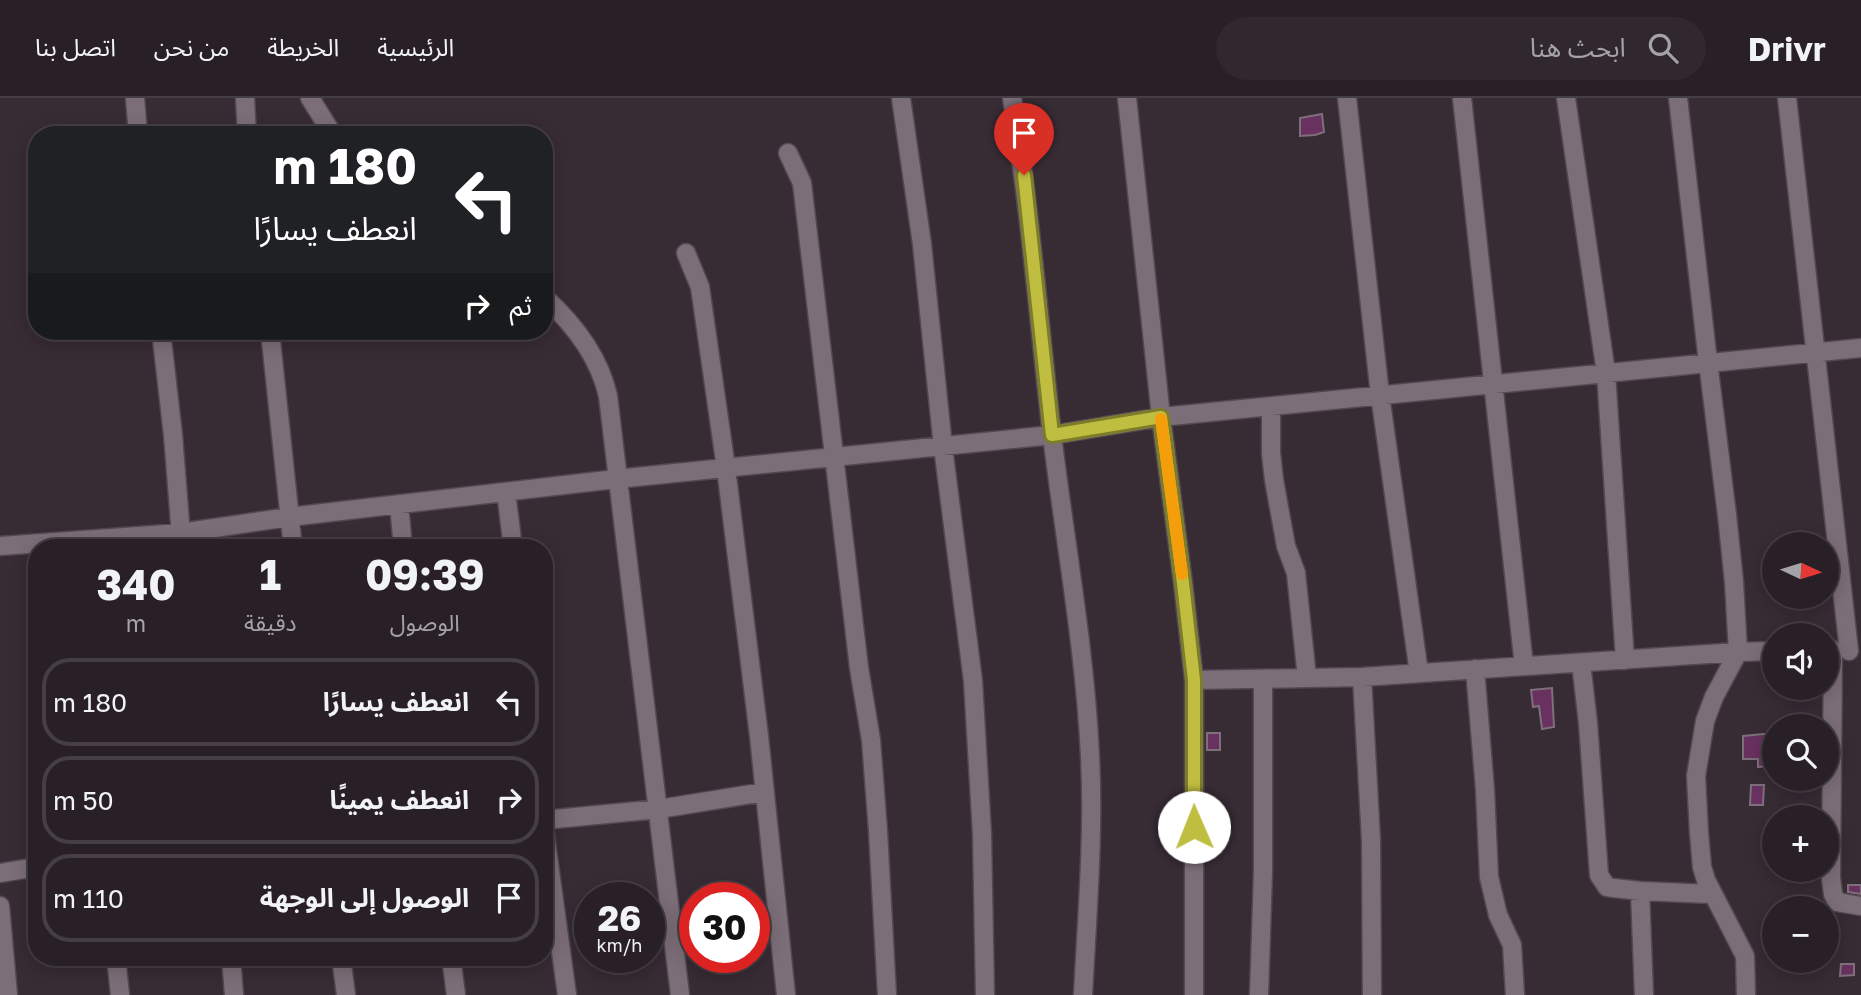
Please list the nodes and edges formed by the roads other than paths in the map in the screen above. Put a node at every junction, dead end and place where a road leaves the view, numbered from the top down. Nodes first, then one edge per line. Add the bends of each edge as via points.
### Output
1 (135, 98) edge
2 (245, 98) edge
3 (310, 98) edge
4 (901, 98) edge
5 (1012, 98) edge
6 (1127, 98) edge
7 (1347, 98) edge
8 (1462, 98) edge
9 (1566, 98) edge
10 (1678, 98) edge
11 (1787, 98) edge
12 (137, 126) edge
13 (247, 126) edge
14 (327, 126) edge
15 (789, 153) dead end
16 (686, 253) dead end
17 (553, 304) edge
18 (162, 340) edge
19 (271, 340) edge
20 (1861, 348) edge
21 (1817, 352) junction
22 (1708, 362) junction
23 (1606, 373) junction
24 (1492, 384) junction
25 (1380, 395) junction
26 (1271, 407) junction
27 (1161, 417) junction
28 (1052, 435) junction
29 (943, 447) junction
30 (835, 458) junction
31 (726, 468) junction
32 (617, 479) junction
33 (506, 492) junction
34 (399, 504) junction
35 (289, 517) junction
36 (181, 539) edge
37 (186, 539) edge
38 (292, 539) edge
39 (402, 539) edge
40 (512, 539) edge
41 (28, 545) edge
42 (0, 546) edge
43 (1762, 651) edge
44 (1843, 651) edge
45 (1738, 652) junction
46 (1625, 660) junction
47 (1581, 663) junction
48 (1524, 666) junction
49 (1475, 669) junction
50 (1419, 673) junction
51 (1363, 677) junction
52 (1307, 678) junction
53 (1263, 679) junction
54 (1194, 680) junction
55 (764, 792) junction
56 (659, 809) junction
57 (553, 819) edge
58 (28, 868) edge
59 (0, 873) edge
60 (1640, 891) junction
61 (553, 893) edge
62 (1712, 894) junction
63 (0, 906) edge
64 (1861, 906) edge
65 (117, 966) edge
66 (232, 966) edge
67 (342, 966) edge
68 (452, 966) edge
69 (8, 995) edge
70 (120, 995) edge
71 (234, 995) edge
72 (346, 995) edge
73 (456, 995) edge
74 (567, 995) edge
75 (680, 995) edge
76 (786, 995) edge
77 (887, 995) edge
78 (985, 995) edge
79 (1083, 995) edge
80 (1194, 995) edge
81 (1259, 995) edge
82 (1372, 995) edge
83 (1515, 995) edge
84 (1644, 995) edge
85 (1746, 995) edge

1 - 12 street
2 - 13 street
3 - 14 street
4 - 29 street
5 - 28 street
6 - 27 street
7 - 25 street
8 - 24 street
9 - 23 street
10 - 22 street
11 - 21 street
15 - 30 street via 802,183
16 - 31 street via 699,287
17 - 32 street via 584,341 604,379
18 - 36 street
19 - 35 street
20 - 21 street
21 - 22 street
21 - 44 street
22 - 23 street
22 - 45 street
23 - 24 street
23 - 46 street
24 - 25 street
24 - 48 street
25 - 26 street
25 - 50 street
26 - 27 street
26 - 52 street via 1274,480 1286,546 1296,573
27 - 28 street
27 - 54 street
28 - 29 street
28 - 79 street via 1090,756 1092,817
29 - 30 street
29 - 78 street via 973,681
30 - 31 street
30 - 77 street via 871,740
31 - 32 street
31 - 55 street
32 - 33 street
32 - 56 street
33 - 34 street
33 - 40 street
34 - 35 street
34 - 39 street
35 - 37 street
35 - 38 street
41 - 42 street
43 - 45 street
44 - 64 street via 1831,878 1837,902
45 - 46 street
45 - 62 street via 1705,721 1696,776 1702,867
46 - 47 street
47 - 48 street
47 - 60 street via 1599,875 1606,887
48 - 49 street
49 - 50 street
49 - 83 street via 1489,877 1498,915 1512,945
50 - 51 street
51 - 52 street
51 - 82 street
52 - 53 street
53 - 54 street
53 - 81 street
54 - 80 street
55 - 56 street
55 - 76 street
56 - 57 street
56 - 75 street
58 - 59 street
60 - 62 street
60 - 84 street
61 - 74 street
62 - 85 street via 1745,956
63 - 69 street
65 - 70 street
66 - 71 street
67 - 72 street
68 - 73 street

